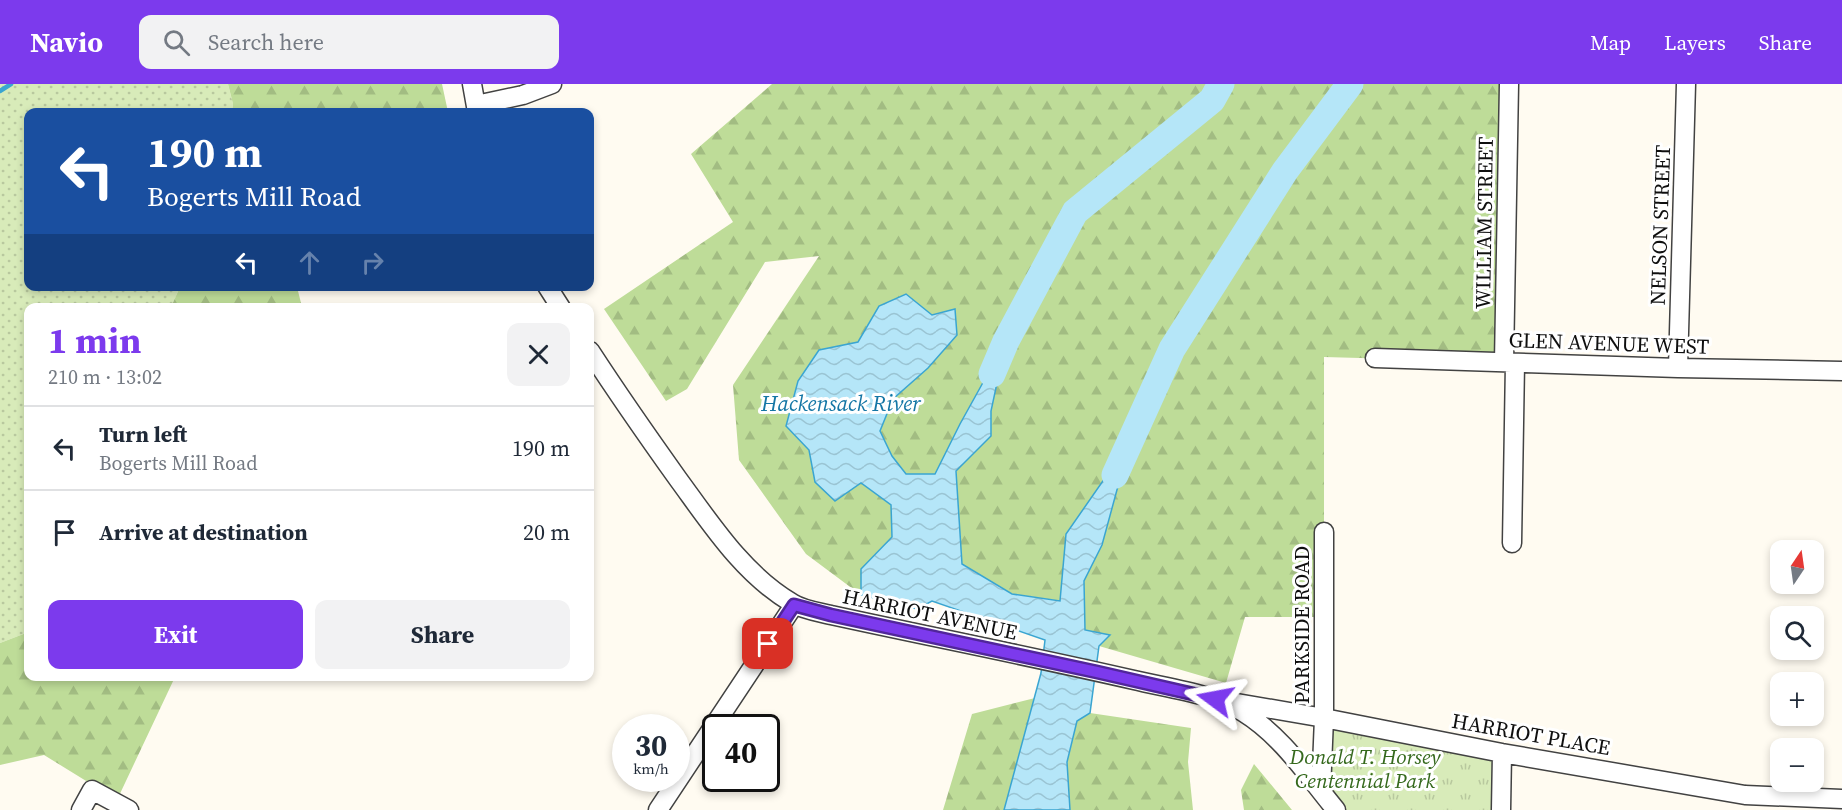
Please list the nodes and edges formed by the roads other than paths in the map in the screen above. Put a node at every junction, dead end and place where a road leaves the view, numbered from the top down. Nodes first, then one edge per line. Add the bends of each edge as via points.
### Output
1 (472, 84) edge
2 (552, 84) edge
3 (1509, 84) edge
4 (1686, 84) edge
5 (477, 108) edge
6 (480, 108) edge
7 (594, 357) edge
8 (1375, 358) dead end
9 (1510, 363) junction
10 (1678, 368) junction
11 (1842, 371) edge
12 (1324, 532) dead end
13 (1512, 543) dead end
14 (794, 605) junction
15 (1215, 699) junction
16 (1324, 718) junction
17 (1502, 753) junction
18 (1321, 791) junction
19 (1842, 799) edge
20 (81, 810) edge
21 (129, 810) edge
22 (658, 810) edge
23 (1336, 810) edge
24 (1501, 810) edge

1 - 5 street
2 - 6 street
3 - 9 street, WILLIAM STREET
4 - 10 street, NELSON STREET
7 - 14 street, HARRIOT AVENUE via 715,530 740,560
8 - 9 street, GLEN AVENUE WEST
9 - 10 street, GLEN AVENUE WEST
9 - 13 street, WILLIAM STREET
10 - 11 street, GLEN AVENUE WEST
12 - 16 street, PARKSIDE ROAD
14 - 15 street, HARRIOT AVENUE
14 - 22 street
15 - 16 street, HARRIOT PLACE
15 - 18 street, HARRIOT AVENUE via 1241,710 1268,729
16 - 17 street, HARRIOT PLACE
16 - 18 street, PARKSIDE ROAD
17 - 19 street, HARRIOT PLACE via 1745,795
17 - 24 street
18 - 23 street, HARRIOT AVENUE
20 - 21 street via 92,790

